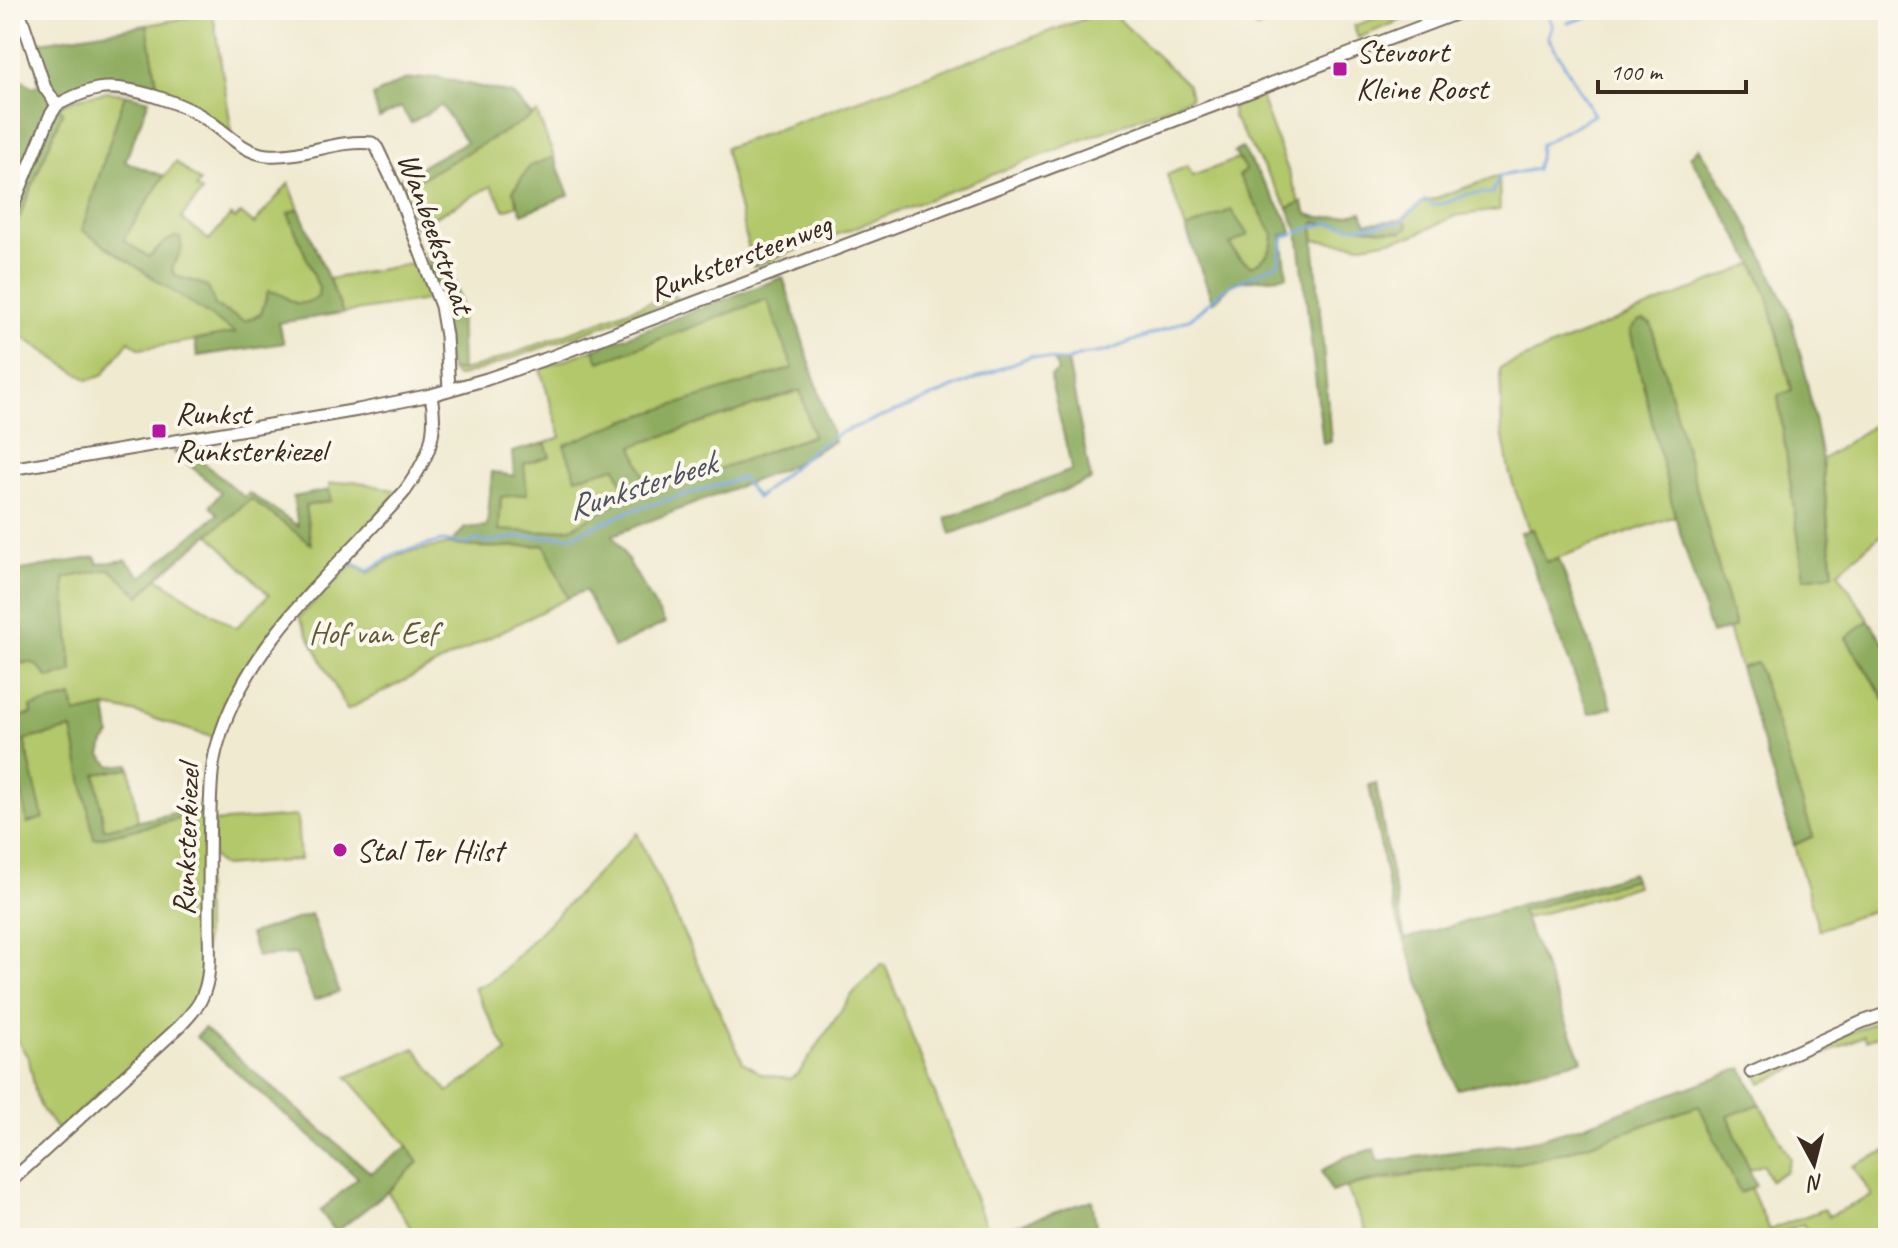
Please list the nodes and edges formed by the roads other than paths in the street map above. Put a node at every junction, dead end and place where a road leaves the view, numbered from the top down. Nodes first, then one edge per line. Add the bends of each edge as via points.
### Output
1 (19, 10) edge
2 (1465, 10) edge
3 (57, 105) junction
4 (10, 213) edge
5 (449, 390) junction
6 (431, 395) junction
7 (10, 469) edge
8 (1888, 1013) edge
9 (1751, 1072) dead end
10 (10, 1182) edge

1 - 3 street via 45,88
2 - 5 street, Runkstersteenweg via 569,350
3 - 4 street
3 - 5 street, Wanbeekstraat via 99,88 152,97 192,109 249,151 265,155 372,143 396,188 441,306
5 - 6 street, Runkstersteenweg
6 - 7 street, Runkstersteenweg
6 - 10 street, Runksterkiezel via 433,432 418,473 260,654 218,741 212,769 209,948 202,998 180,1026
8 - 9 street

